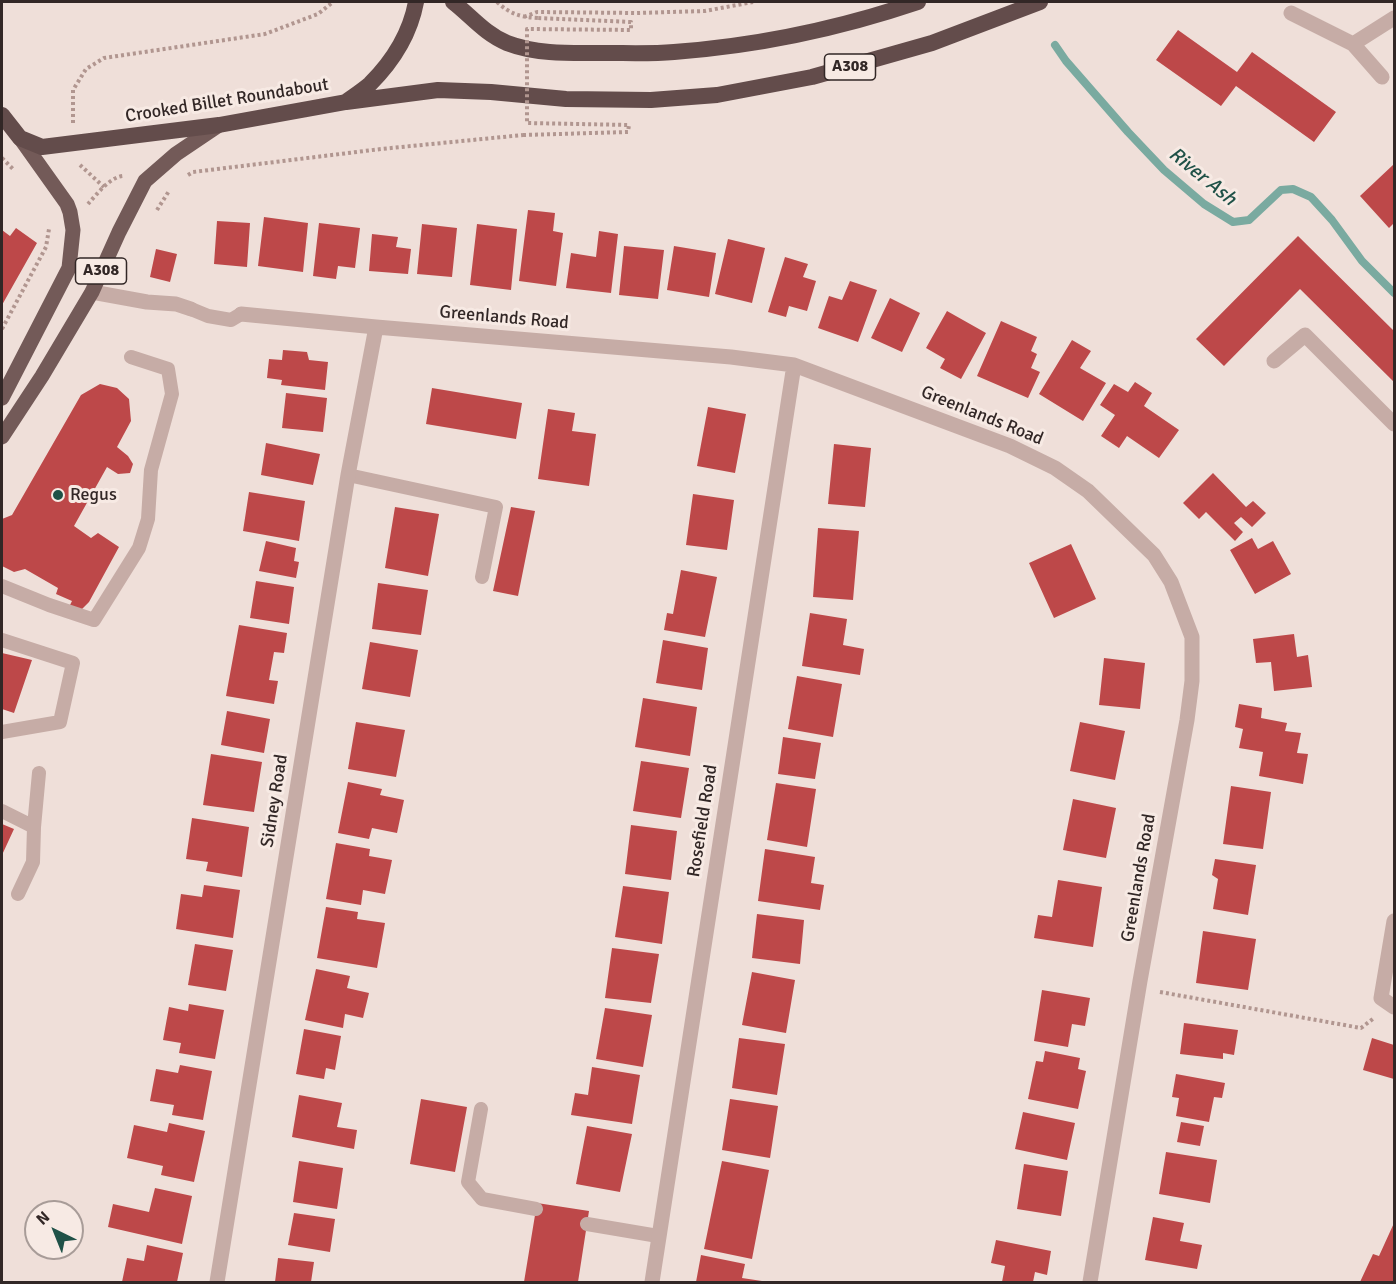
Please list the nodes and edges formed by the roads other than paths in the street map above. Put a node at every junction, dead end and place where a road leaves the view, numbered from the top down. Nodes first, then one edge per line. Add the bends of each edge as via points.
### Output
1 (416, 2) edge
2 (453, 2) edge
3 (918, 2) edge
4 (1040, 2) edge
5 (1291, 13) dead end
6 (1395, 18) edge
7 (1353, 44) junction
8 (1382, 77) dead end
9 (346, 102) junction
10 (2, 115) edge
11 (219, 125) junction
12 (20, 138) junction
13 (92, 292) junction
14 (190, 309) joint
15 (241, 314) joint
16 (376, 327) junction
17 (131, 357) dead end
18 (1274, 361) dead end
19 (794, 365) junction
20 (2, 398) edge
21 (1395, 424) edge
22 (2, 437) edge
23 (348, 476) junction
24 (482, 577) dead end
25 (2, 586) edge
26 (2, 639) edge
27 (2, 732) edge
28 (39, 773) dead end
29 (2, 811) edge
30 (34, 827) junction
31 (18, 894) dead end
32 (1395, 921) edge
33 (1393, 1006) edge
34 (481, 1109) dead end
35 (536, 1209) dead end
36 (587, 1224) dead end
37 (658, 1236) junction
38 (217, 1282) edge
39 (652, 1282) edge
40 (1090, 1282) edge

1 - 9 highway, Crooked Billet Roundabout via 413,19 391,60 369,85
2 - 3 highway, A308 via 487,32 507,43 565,53 672,52 751,44
4 - 9 highway, A308 via 932,43 812,77 717,95 651,100 566,99 438,90
5 - 7 street
6 - 7 street
7 - 8 street
9 - 11 highway, Crooked Billet Roundabout
10 - 12 highway
11 - 12 highway, Crooked Billet Roundabout via 42,147
11 - 13 main road, A308 via 145,181
12 - 20 main road, A308 via 67,204 73,230 69,268
13 - 14 street
13 - 22 main road, A308
14 - 15 lane via 231,320
15 - 16 street, Greenlands Road
16 - 19 street, Greenlands Road
16 - 23 street, Sidney Road
17 - 25 lane via 168,369 172,394 152,470 148,519 139,548 93,620
18 - 21 street via 1305,335
19 - 37 street, Rosefield Road
19 - 40 street, Greenlands Road via 1010,446 1055,468 1088,491 1154,555 1171,582 1192,637 1192,681 1181,755
23 - 24 lane via 496,507
23 - 38 street, Sidney Road
26 - 27 lane via 73,663 60,722
28 - 30 lane
29 - 30 lane
30 - 31 lane via 33,862
32 - 33 street via 1381,998
34 - 35 lane via 468,1182 482,1199
36 - 37 lane
37 - 39 street, Rosefield Road

